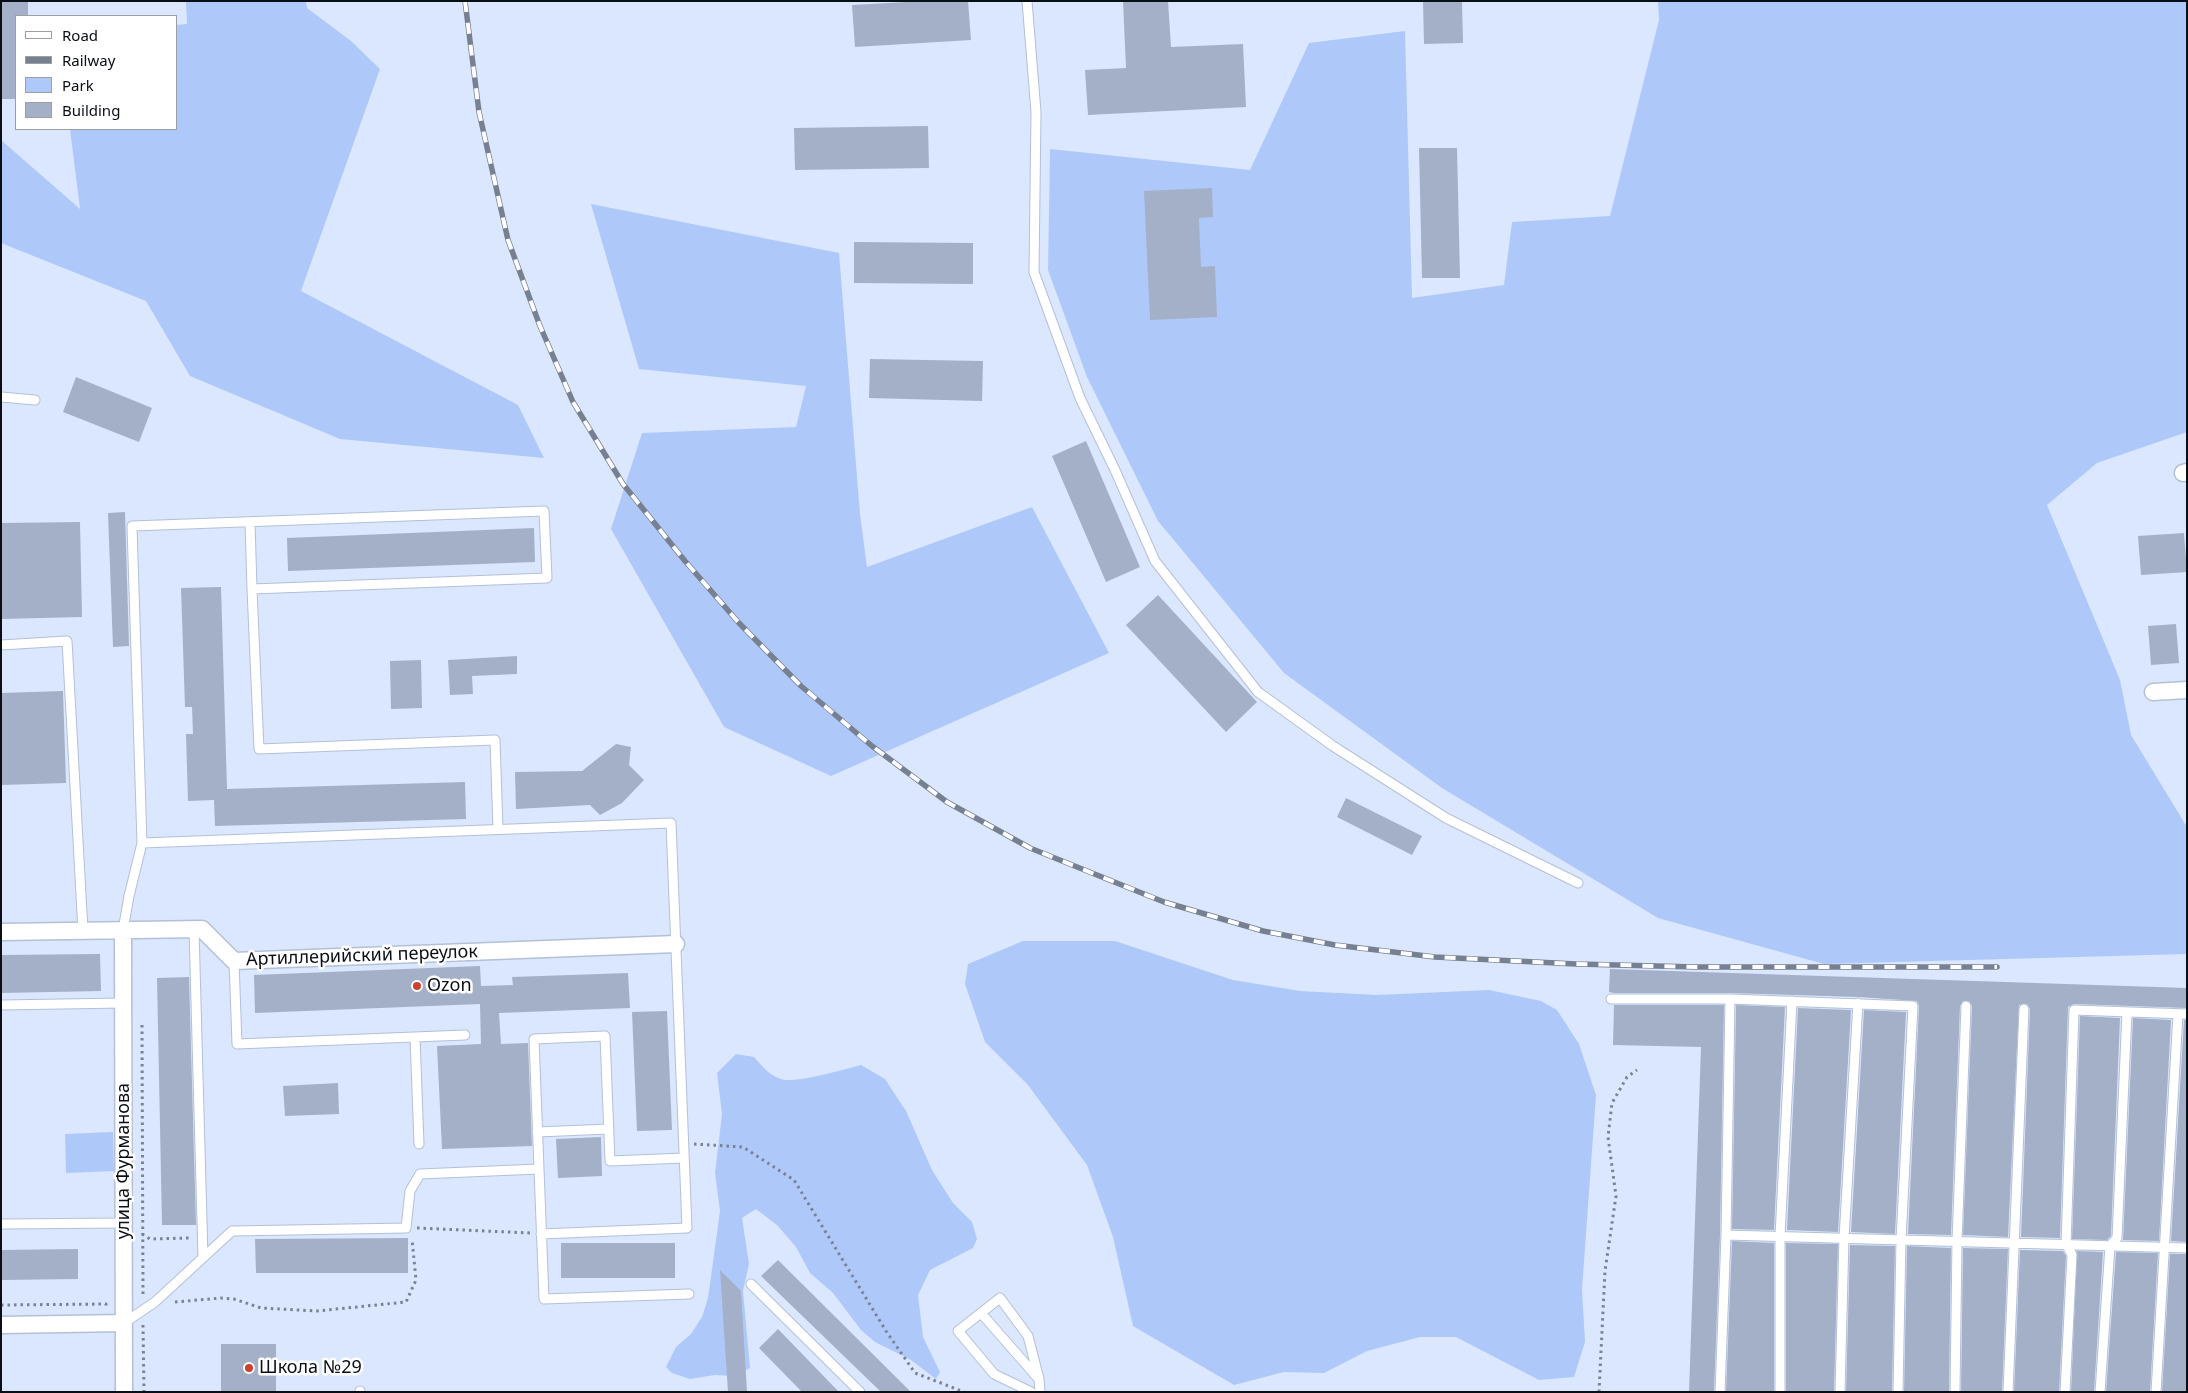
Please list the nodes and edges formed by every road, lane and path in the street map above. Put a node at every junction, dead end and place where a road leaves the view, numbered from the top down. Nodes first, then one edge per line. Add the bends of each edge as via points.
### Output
1 (1027, 1) edge
2 (1, 397) edge
3 (35, 400) dead end
4 (250, 522) junction
5 (252, 589) junction
6 (1, 645) edge
7 (2187, 690) edge
8 (2153, 692) dead end
9 (498, 830) junction
10 (142, 843) junction
11 (1578, 883) dead end
12 (194, 929) junction
13 (83, 930) junction
14 (123, 930) junction
15 (1, 932) edge
16 (676, 944) junction
17 (234, 961) junction
18 (1611, 999) dead end
19 (1730, 999) junction
20 (1792, 1001) junction
21 (123, 1003) junction
22 (1858, 1003) junction
23 (1, 1005) edge
24 (1966, 1006) dead end
25 (2024, 1009) dead end
26 (2127, 1012) junction
27 (2182, 1014) edge
28 (142, 1022) dead end
29 (466, 1035) dead end
30 (415, 1037) junction
31 (1637, 1070) dead end
32 (609, 1129) junction
33 (537, 1132) junction
34 (684, 1143) junction
35 (420, 1144) dead end
36 (684, 1158) junction
37 (539, 1169) junction
38 (124, 1223) junction
39 (1, 1224) edge
40 (406, 1228) junction
41 (541, 1234) junction
42 (143, 1235) junction
43 (1726, 1235) junction
44 (1780, 1236) junction
45 (203, 1238) junction
46 (1844, 1238) junction
47 (1902, 1240) junction
48 (1957, 1241) junction
49 (2014, 1243) junction
50 (2066, 1244) junction
51 (2110, 1246) junction
52 (2164, 1247) junction
53 (2187, 1248) edge
54 (203, 1258) junction
55 (751, 1284) dead end
56 (689, 1294) dead end
57 (155, 1302) junction
58 (143, 1308) junction
59 (981, 1313) junction
60 (124, 1323) junction
61 (1, 1325) edge
62 (1039, 1379) junction
63 (124, 1392) edge
64 (144, 1392) edge
65 (860, 1392) edge
66 (964, 1392) edge
67 (1031, 1392) edge
68 (1040, 1392) edge
69 (1599, 1392) edge
70 (1720, 1392) edge
71 (1780, 1392) edge
72 (1840, 1392) edge
73 (1898, 1392) edge
74 (1955, 1392) edge
75 (2008, 1392) edge
76 (2064, 1392) edge
77 (2100, 1392) edge
78 (2156, 1392) edge

1 - 11 lane via 1036,112 1034,272 1080,398 1155,561 1258,692 1333,746 1446,818
2 - 3 lane
4 - 5 lane
4 - 5 lane via 544,511 547,578
4 - 10 lane via 132,526
5 - 9 lane via 258,749 495,740
6 - 13 lane via 67,641
7 - 8 street
9 - 10 lane
9 - 16 lane via 672,823
10 - 14 lane
12 - 14 street
12 - 17 street, Артиллерийский переулок via 202,929
12 - 45 lane
13 - 14 street
13 - 15 street
14 - 21 street, улица Фурманова
16 - 17 street, Артиллерийский переулок
16 - 34 lane
17 - 30 lane via 237,1044
18 - 19 lane
19 - 20 lane
19 - 43 lane
20 - 22 lane
20 - 44 lane
21 - 23 lane
21 - 38 street, улица Фурманова
22 - 46 lane
22 - 47 lane via 1913,1006
24 - 48 lane
25 - 49 lane
26 - 27 lane
26 - 50 lane via 2074,1010
26 - 51 lane via 2117,1238
27 - 52 lane
28 - 42 path
29 - 30 lane
30 - 35 lane
31 - 69 path via 1627,1077 1612,1103 1608,1137 1616,1196 1606,1271
32 - 33 lane
32 - 33 lane via 605,1036 534,1039
32 - 36 lane via 610,1161
33 - 37 lane
34 - 36 lane
34 - 66 path via 743,1147 794,1180 915,1373
36 - 41 lane via 687,1228
37 - 40 lane via 420,1174 410,1191
37 - 41 lane
38 - 39 lane
38 - 42 path
38 - 60 street, улица Фурманова
40 - 41 path
40 - 54 lane via 232,1231
40 - 57 path via 411,1238 416,1280 406,1302 317,1311 260,1308 221,1298
41 - 56 lane via 544,1299
42 - 45 path via 150,1239
42 - 58 path
43 - 44 lane
43 - 70 lane
44 - 46 lane
44 - 71 lane
45 - 54 lane
46 - 47 lane
46 - 72 lane
47 - 48 lane
47 - 73 lane
48 - 49 lane
48 - 74 lane
49 - 50 lane
49 - 75 lane
50 - 51 lane
50 - 76 lane via 2072,1255
51 - 52 lane
51 - 77 lane
52 - 53 lane
52 - 78 lane
54 - 57 lane
55 - 65 lane
57 - 58 lane
58 - 60 lane
58 - 64 path
59 - 62 lane
59 - 62 lane via 1000,1298 1028,1336
59 - 67 lane via 958,1331 994,1374
60 - 61 street
60 - 63 street, улица Фурманова
62 - 68 lane

